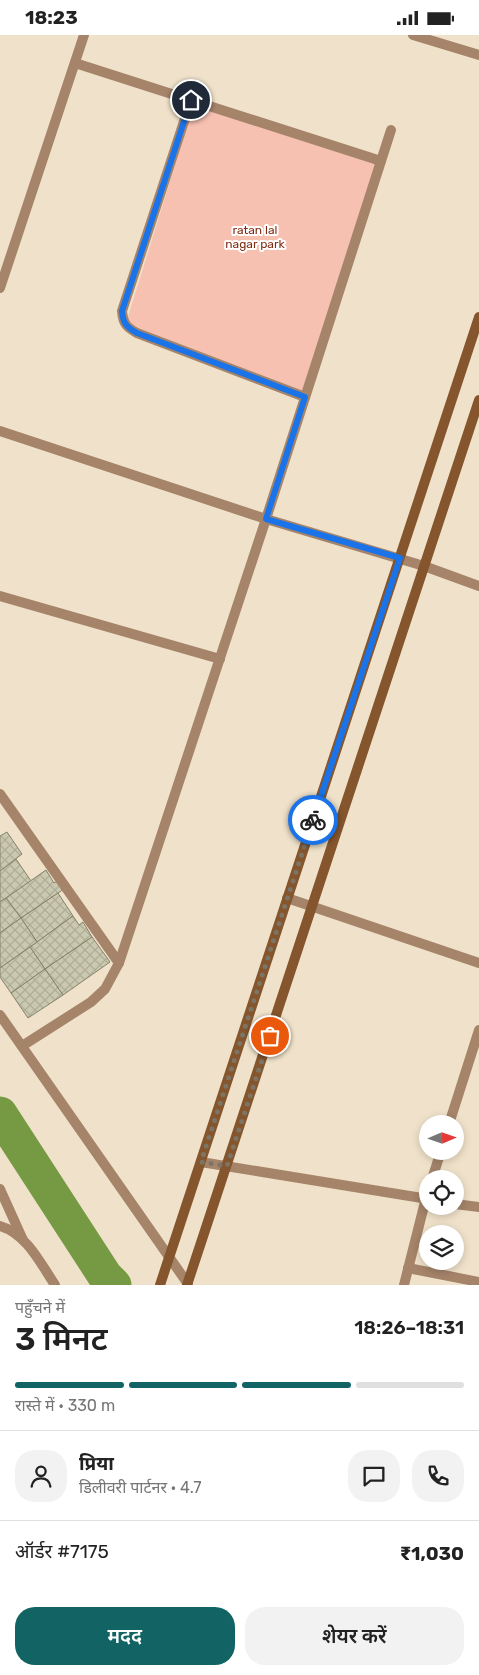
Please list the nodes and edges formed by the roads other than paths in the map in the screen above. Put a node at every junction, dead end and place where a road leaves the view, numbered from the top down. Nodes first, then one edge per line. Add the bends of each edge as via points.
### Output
1 (84, 35) edge
2 (412, 35) edge
3 (479, 55) edge
4 (75, 63) junction
5 (191, 100) junction
6 (391, 130) dead end
7 (381, 161) junction
8 (0, 288) edge
9 (479, 317) edge
10 (305, 397) junction
11 (479, 401) edge
12 (0, 431) edge
13 (266, 519) junction
14 (400, 558) junction
15 (424, 566) junction
16 (479, 586) edge
17 (0, 596) edge
18 (220, 659) junction
19 (0, 794) edge
20 (287, 898) junction
21 (313, 907) junction
22 (119, 963) junction
23 (479, 963) edge
24 (0, 1015) edge
25 (479, 1030) edge
26 (22, 1046) junction
27 (453, 1115) edge
28 (201, 1162) junction
29 (227, 1166) junction
30 (0, 1189) edge
31 (419, 1196) edge
32 (464, 1205) edge
33 (479, 1207) edge
34 (422, 1215) edge
35 (0, 1226) edge
36 (24, 1241) junction
37 (169, 1257) junction
38 (408, 1268) junction
39 (479, 1282) edge
40 (188, 1284) edge
41 (55, 1285) edge
42 (160, 1285) edge
43 (404, 1285) edge

1 - 4 street
2 - 3 street
4 - 5 street
4 - 8 street
5 - 7 street
5 - 10 street via 122,311 123,322 137,333
6 - 7 street
7 - 10 street
9 - 14 street
10 - 13 street
11 - 15 street
12 - 13 street
13 - 14 street
13 - 18 street
14 - 15 street
14 - 20 street
15 - 16 street
15 - 21 street
17 - 18 street
18 - 22 street
19 - 22 street
20 - 21 street
20 - 28 street
21 - 23 street
21 - 29 street
22 - 26 street via 105,989 91,1002
24 - 26 street
25 - 27 street
26 - 37 street
28 - 29 street
28 - 37 street
29 - 31 street
29 - 40 street
30 - 36 street
32 - 33 street
34 - 38 street
35 - 36 street
36 - 41 street
37 - 40 street
37 - 42 street
38 - 39 street
38 - 43 street

